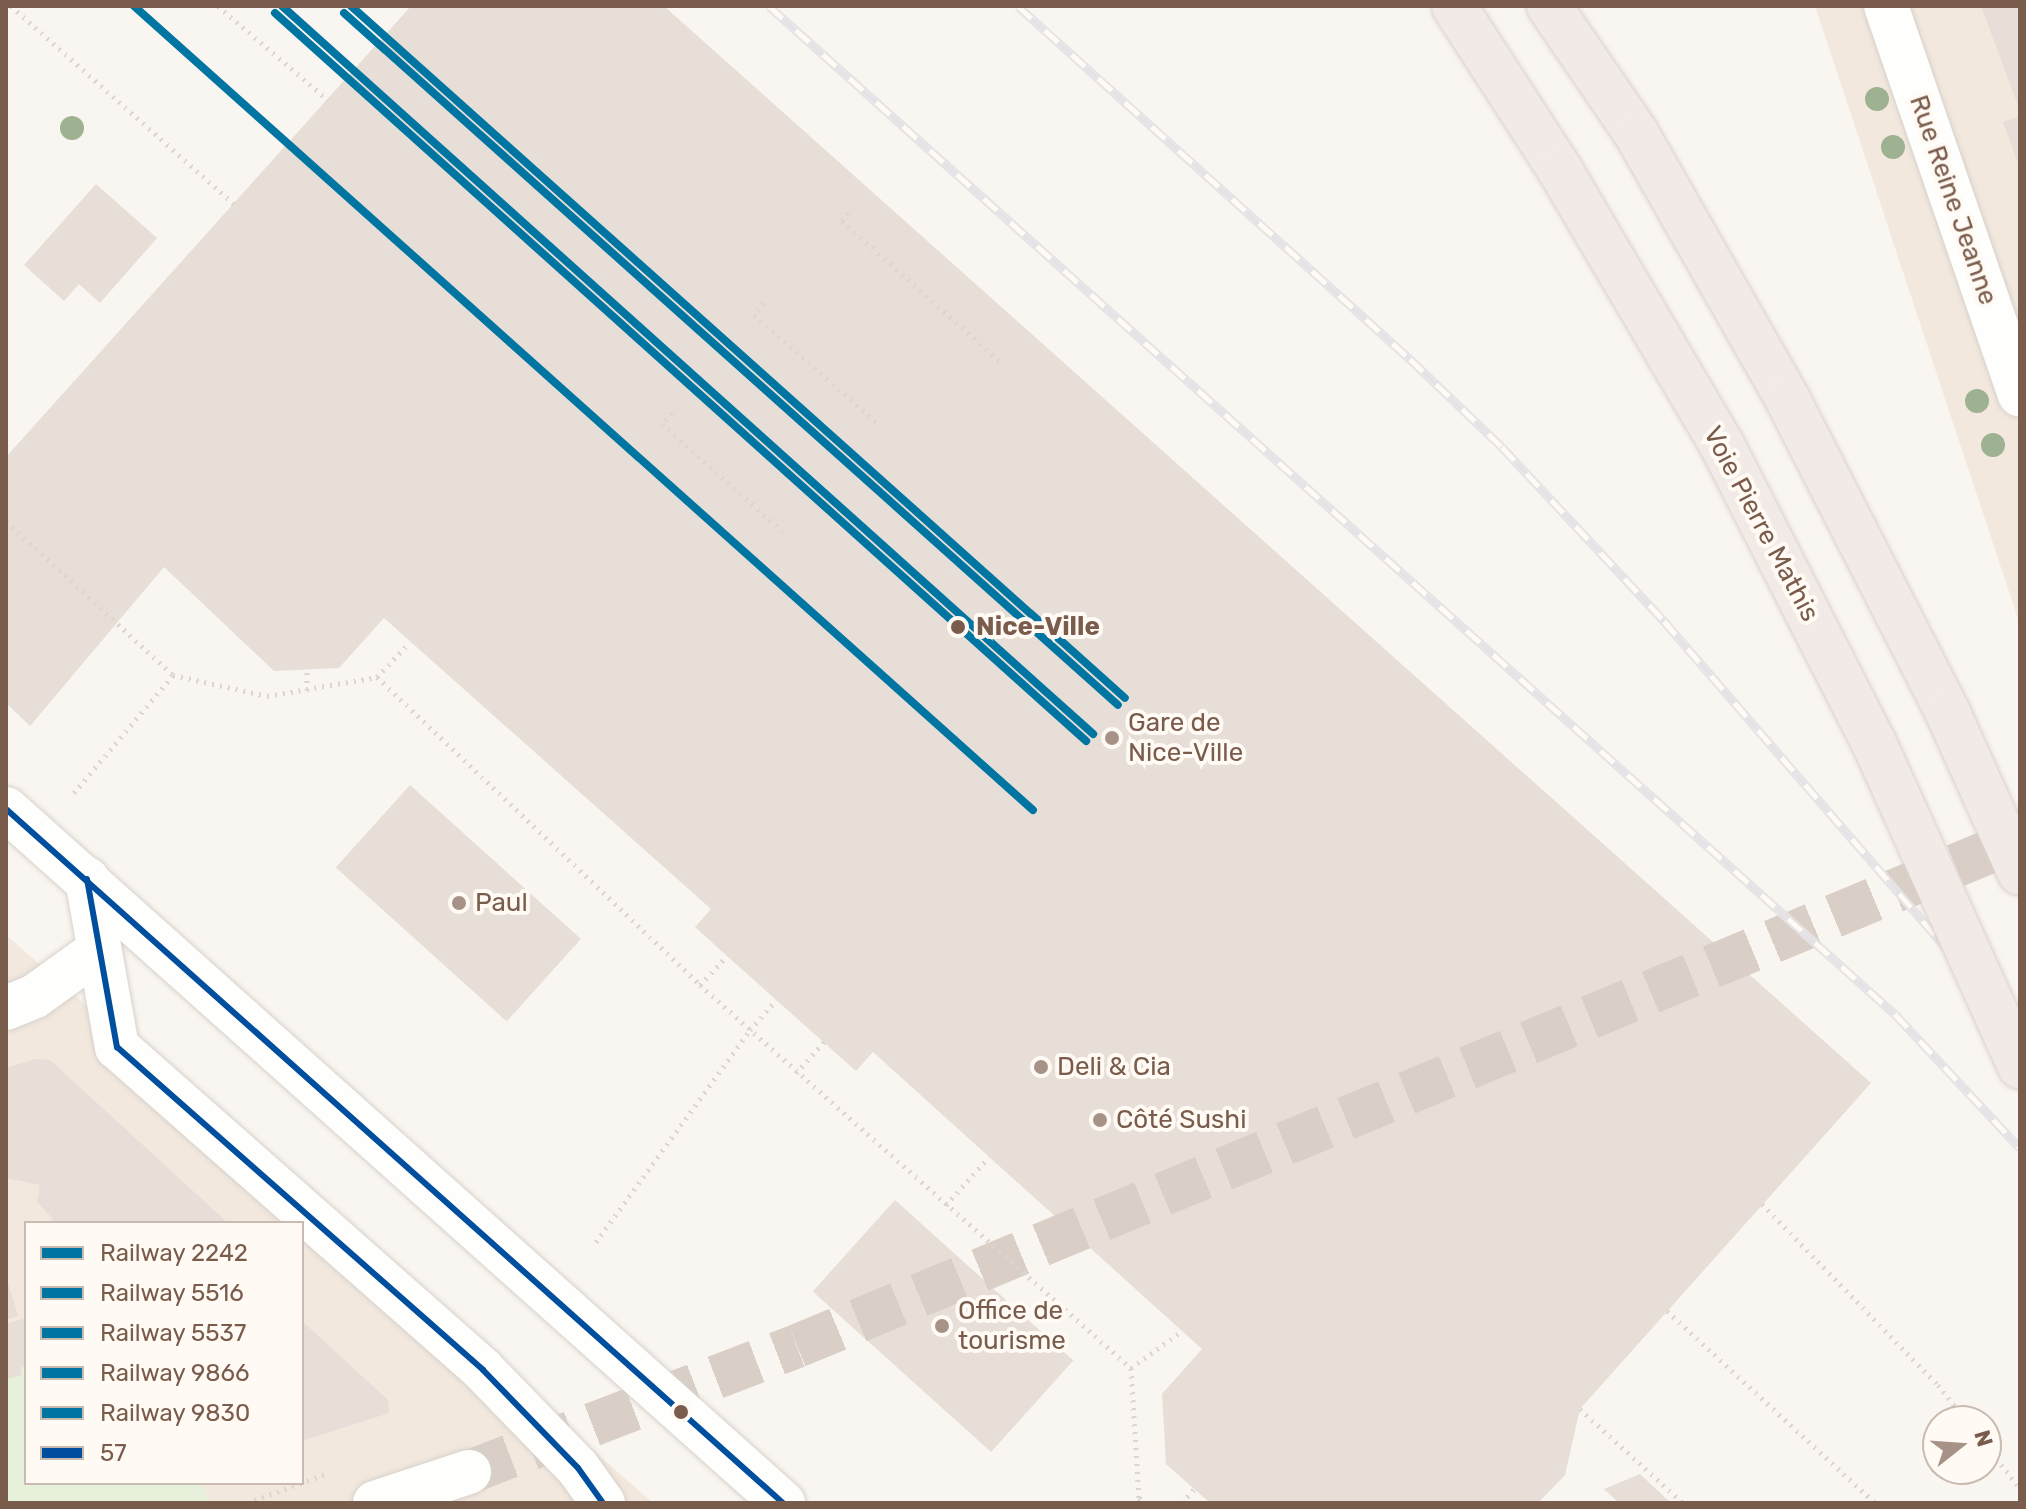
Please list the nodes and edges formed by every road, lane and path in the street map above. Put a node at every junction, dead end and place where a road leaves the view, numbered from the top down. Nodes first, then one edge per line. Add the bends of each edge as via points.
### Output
1 (11, 6) edge
2 (218, 6) edge
3 (1454, 6) edge
4 (1549, 6) edge
5 (1886, 6) edge
6 (328, 100) dead end
7 (234, 204) dead end
8 (848, 213) dead end
9 (764, 303) dead end
10 (1002, 363) dead end
11 (2020, 395) edge
12 (672, 413) dead end
13 (879, 425) dead end
14 (6, 521) edge
15 (782, 531) dead end
16 (410, 642) dead end
17 (307, 669) dead end
18 (173, 675) junction
19 (377, 677) junction
20 (307, 690) junction
21 (88, 778) dead end
22 (6, 809) edge
23 (2020, 873) edge
24 (87, 879) junction
25 (99, 950) junction
26 (727, 956) dead end
27 (700, 985) junction
28 (776, 1000) dead end
29 (6, 1008) edge
30 (750, 1030) junction
31 (824, 1042) dead end
32 (2020, 1067) edge
33 (796, 1073) junction
34 (989, 1157) dead end
35 (1762, 1204) dead end
36 (946, 1205) junction
37 (596, 1242) dead end
38 (1667, 1311) dead end
39 (1182, 1331) dead end
40 (1131, 1368) junction
41 (1954, 1405) edge
42 (1580, 1409) dead end
43 (2002, 1466) edge
44 (469, 1472) tunnel mouth
45 (2020, 1488) edge
46 (1194, 1489) dead end
47 (375, 1503) edge
48 (603, 1503) edge
49 (783, 1503) edge
50 (1144, 1503) edge
51 (1182, 1503) edge
52 (1683, 1503) edge
53 (1875, 1503) edge

1 - 7 path
2 - 6 path
3 - 32 highway, Voie Pierre Mathis, bridge via 1560,170 1721,443 1874,743
4 - 23 highway, bridge via 1636,133 1788,400 1948,713
5 - 11 street, Rue Reine Jeanne
8 - 10 path via 842,221
9 - 13 path via 754,315
12 - 15 path via 662,424
14 - 18 path
16 - 19 path
17 - 20 path
18 - 20 path via 267,696
18 - 21 path
19 - 20 path
19 - 27 path
22 - 24 street
24 - 25 street
24 - 49 street
25 - 29 street via 35,996
25 - 48 street via 117,1047 483,1370 578,1468
26 - 27 path
27 - 30 path
28 - 30 path
30 - 33 path
30 - 37 path
31 - 33 path
33 - 36 path
34 - 36 path
35 - 41 path
36 - 40 path
38 - 53 path
39 - 40 path
40 - 50 path via 1139,1498
42 - 52 path
43 - 45 path
44 - 47 street
46 - 51 path

